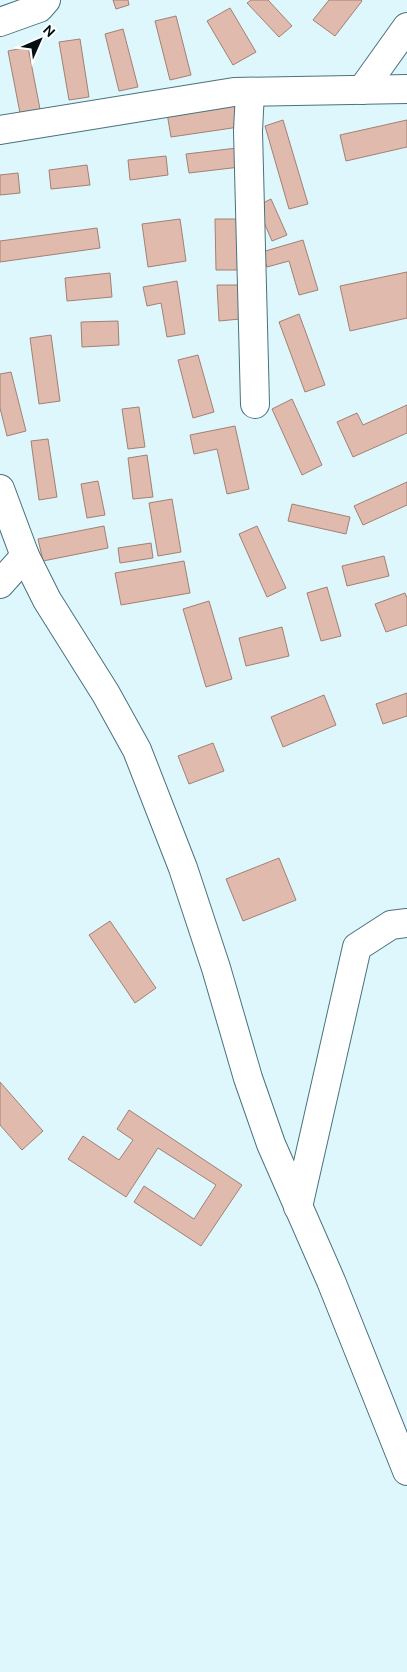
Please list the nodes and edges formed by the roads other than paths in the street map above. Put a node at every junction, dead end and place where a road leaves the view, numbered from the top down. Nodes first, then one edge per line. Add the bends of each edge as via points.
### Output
1 (46, 0) edge
2 (0, 22) edge
3 (407, 27) edge
4 (407, 89) edge
5 (362, 90) junction
6 (250, 92) junction
7 (0, 130) edge
8 (255, 404) dead end
9 (0, 489) edge
10 (25, 556) junction
11 (0, 584) edge
12 (407, 923) edge
13 (298, 1207) junction
14 (407, 1471) edge

1 - 2 street via 39,8
3 - 5 street
4 - 5 street
5 - 6 street
6 - 7 street
6 - 8 street via 248,131
9 - 10 street
10 - 11 street
10 - 13 street via 137,750 183,868 270,1144
12 - 13 street via 390,925 357,947
13 - 14 street

